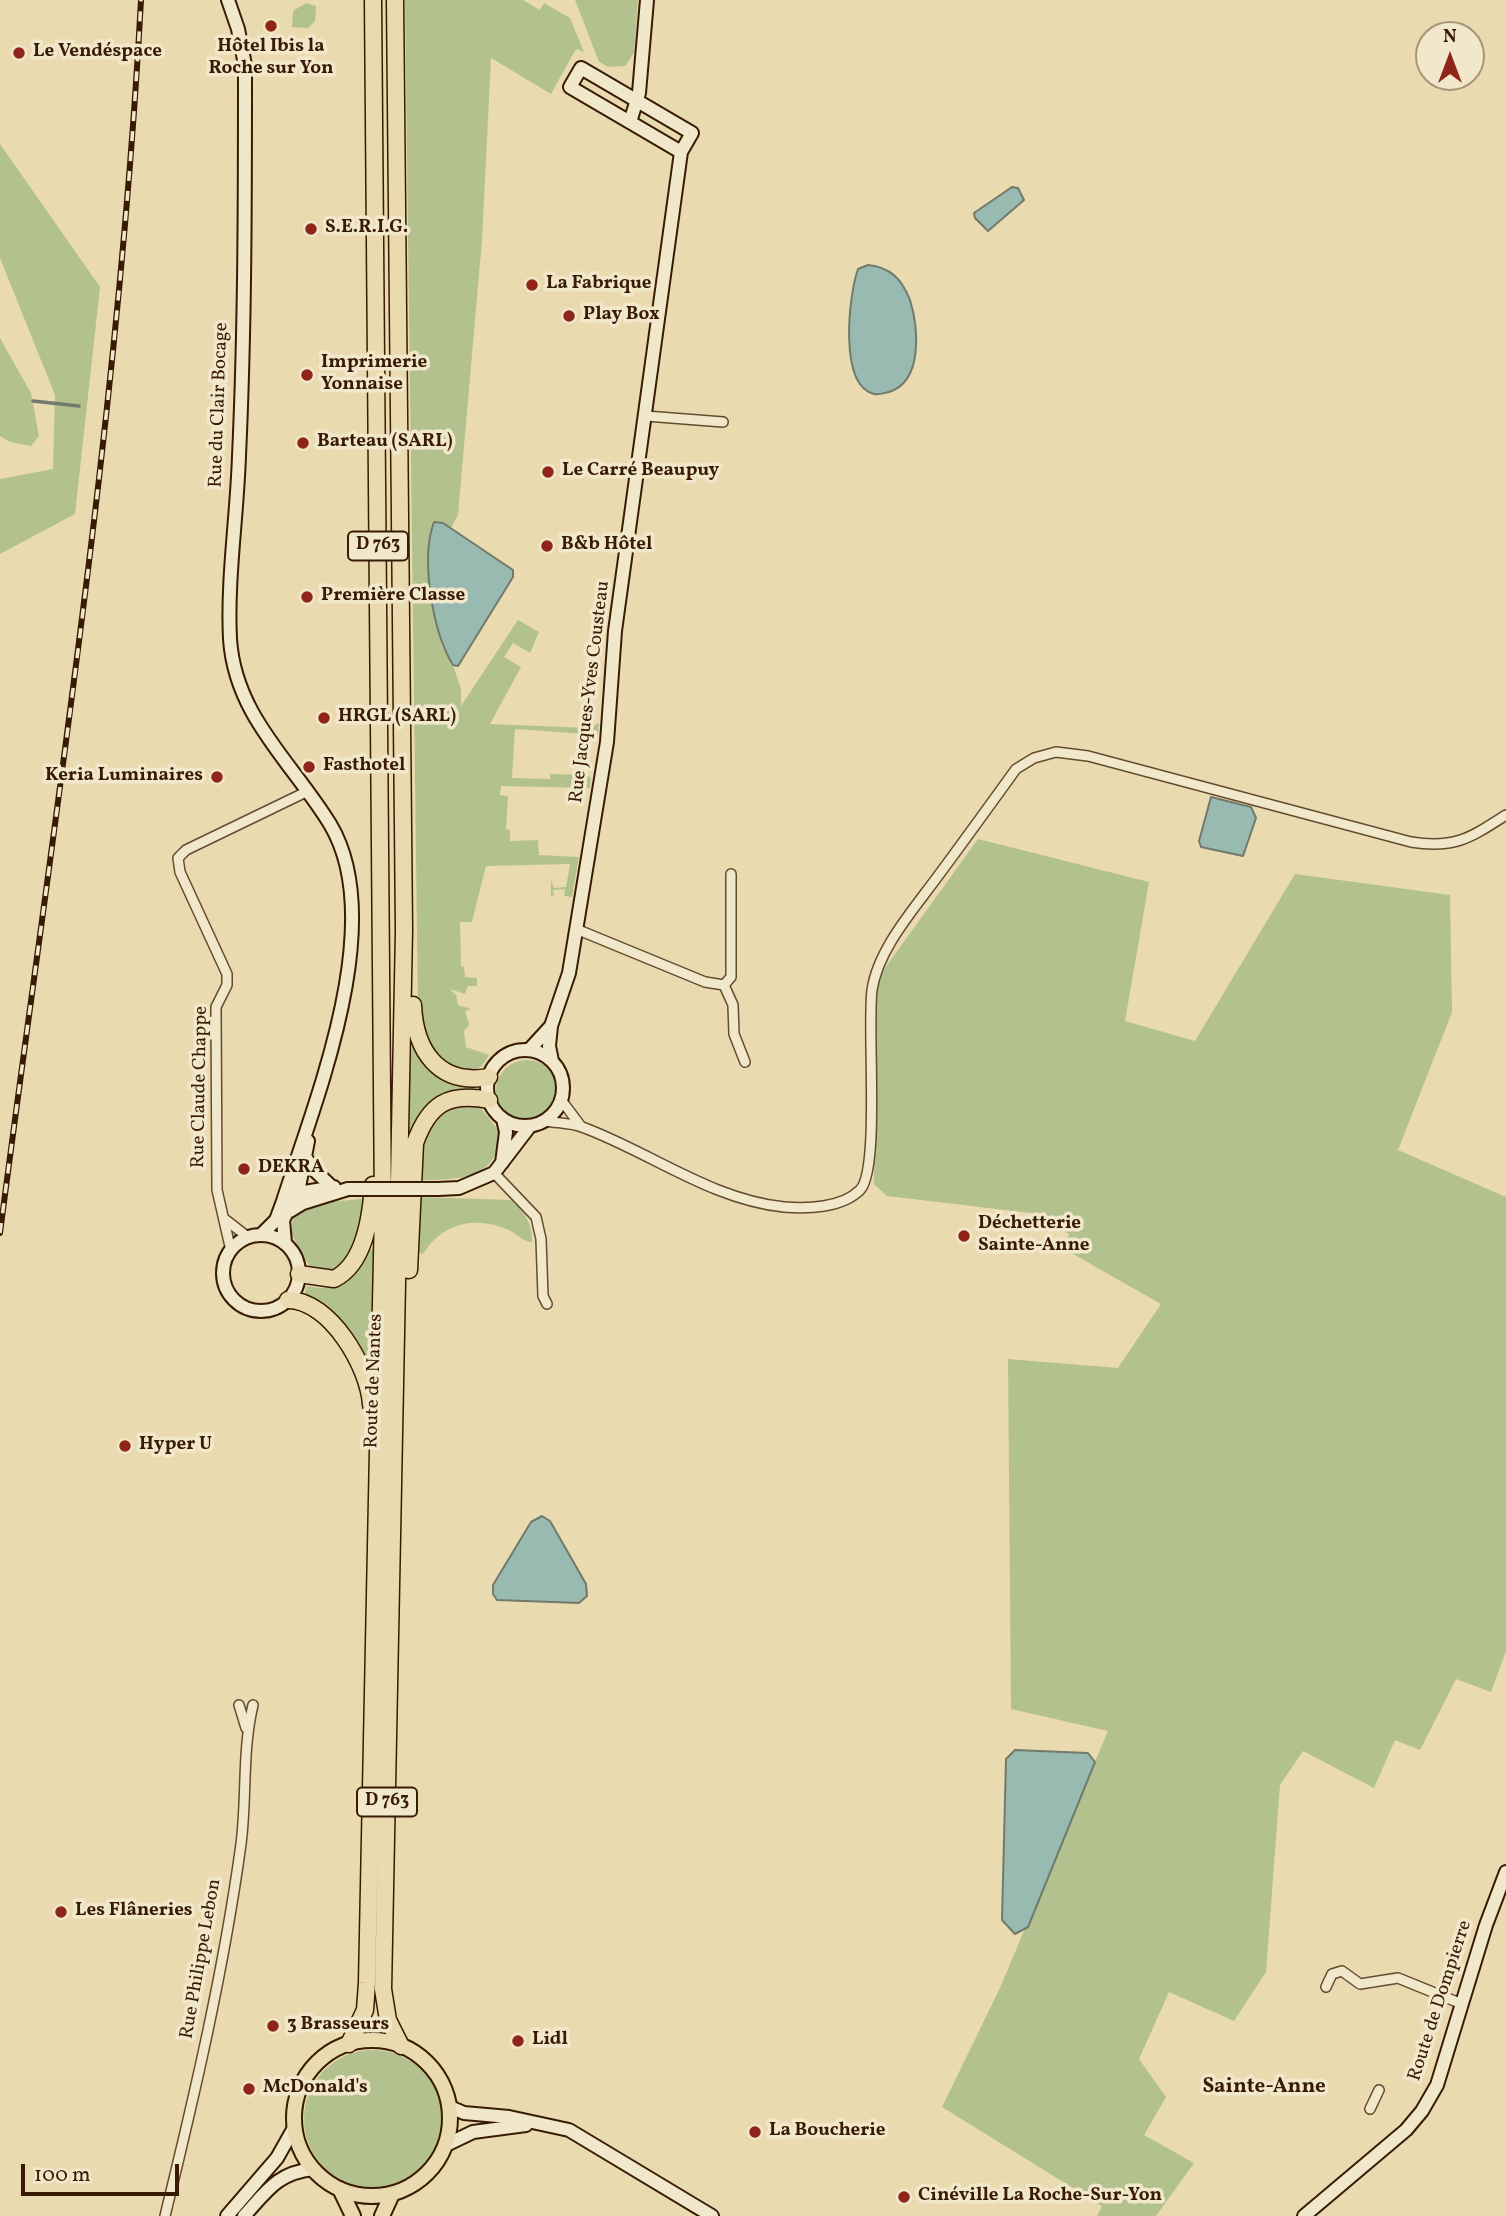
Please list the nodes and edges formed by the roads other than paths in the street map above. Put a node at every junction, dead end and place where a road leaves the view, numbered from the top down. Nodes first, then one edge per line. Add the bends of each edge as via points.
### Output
1 (228, 0) edge
2 (373, 0) edge
3 (395, 0) edge
4 (647, 0) edge
5 (638, 101) junction
6 (630, 122) junction
7 (681, 152) junction
8 (646, 416) junction
9 (723, 422) dead end
10 (306, 792) junction
11 (1506, 815) edge
12 (731, 874) dead end
13 (576, 929) junction
14 (404, 947) junction
15 (724, 985) junction
16 (551, 1026) junction
17 (529, 1050) junction
18 (552, 1061) junction
19 (745, 1062) dead end
20 (489, 1077) junction
21 (489, 1100) junction
22 (562, 1101) junction
23 (503, 1119) junction
24 (546, 1121) junction
25 (309, 1124) junction
26 (580, 1125) junction
27 (530, 1126) junction
28 (306, 1158) junction
29 (383, 1161) junction
30 (498, 1168) junction
31 (332, 1187) junction
32 (348, 1189) junction
33 (298, 1192) junction
34 (283, 1201) junction
35 (225, 1220) junction
36 (284, 1220) junction
37 (255, 1237) junction
38 (285, 1244) junction
39 (231, 1251) junction
40 (299, 1274) junction
41 (288, 1300) junction
42 (547, 1304) dead end
43 (396, 1417) junction
44 (378, 1471) junction
45 (239, 1705) dead end
46 (253, 1705) dead end
47 (247, 1730) junction
48 (1506, 1872) edge
49 (1326, 1987) dead end
50 (1462, 2004) junction
51 (349, 2044) junction
52 (401, 2046) junction
53 (1379, 2090) dead end
54 (450, 2107) junction
55 (1370, 2109) dead end
56 (535, 2123) junction
57 (295, 2128) junction
58 (446, 2145) junction
59 (313, 2169) junction
60 (340, 2189) junction
61 (392, 2194) junction
62 (165, 2216) edge
63 (227, 2216) edge
64 (244, 2216) edge
65 (353, 2216) edge
66 (382, 2216) edge
67 (712, 2216) edge
68 (1304, 2216) edge

1 - 10 street, Rue du Clair Bocage via 245,65 240,414 230,640 244,699 259,728
2 - 29 highway, Route de Nantes / D 763
3 - 14 highway, Route de Nantes / D 763
4 - 5 street
5 - 6 street
5 - 6 street, Rue Jacques-Yves Cousteau via 581,68 570,87
5 - 7 street, Rue Jacques-Yves Cousteau via 692,132
6 - 7 street, Rue Jacques-Yves Cousteau
7 - 8 street, Rue Jacques-Yves Cousteau
8 - 9 street
8 - 13 street, Rue Jacques-Yves Cousteau via 615,631 607,742
10 - 25 street, Rue du Clair Bocage via 341,847 352,903 352,934 335,1033
10 - 35 street, Rue Claude Chappe via 193,846 178,858 180,872 227,974 216,1007 217,1190
11 - 26 street via 1465,841 1437,846 1088,756 1056,752 1034,758 1016,769 900,928 879,966 869,1014 871,1153 860,1190 827,1205 754,1201
12 - 15 street via 731,976
13 - 15 street via 705,982
13 - 16 street, Rue Jacques-Yves Cousteau via 569,972
14 - 20 highway via 413,965 415,1034 426,1056 460,1078
14 - 43 highway, Route de Nantes / D 763
15 - 19 street
16 - 17 street, Rue Jacques-Yves Cousteau
16 - 18 street, Rue Jacques-Yves Cousteau
17 - 18 street
17 - 20 street via 504,1057
18 - 22 street via 563,1080
20 - 21 street
21 - 23 street
21 - 43 highway via 468,1096 443,1102 421,1127 415,1143 407,1382
22 - 24 street
22 - 26 street
23 - 27 street
23 - 30 street via 506,1132
24 - 26 street
24 - 27 street
25 - 28 street
25 - 34 street
27 - 30 street
28 - 31 street
28 - 33 street
29 - 40 highway via 374,1174 371,1209 353,1265 334,1279
29 - 44 highway, Route de Nantes / D 763
30 - 32 street, bridge via 478,1182 438,1189
30 - 42 street via 536,1217
31 - 32 street
31 - 33 street
32 - 36 street via 303,1203
33 - 34 street
33 - 36 street
34 - 37 street via 276,1220
35 - 37 street
35 - 39 street
36 - 38 street
37 - 38 street
37 - 39 street
38 - 40 street via 297,1261
39 - 41 street via 223,1270 225,1288 233,1299 255,1310 279,1307
40 - 41 street
41 - 44 highway via 309,1303 322,1313 362,1366 370,1388 370,1443
43 - 52 highway, Route de Nantes / D 763 via 383,1989 388,2020
44 - 51 highway, Route de Nantes / D 763 via 366,2000
45 - 47 street
46 - 47 street, Rue Philippe Lebon
47 - 62 street, Rue Philippe Lebon via 241,1842 226,1934
48 - 50 street, Route de Dompierre
49 - 50 street via 1332,1974 1342,1971 1360,1984 1398,1979
50 - 68 street, Route de Dompierre via 1437,2085 1422,2111 1406,2130
51 - 52 main road via 375,2040
51 - 57 main road via 329,2053 307,2076 295,2106
52 - 54 main road via 433,2070
53 - 55 street
54 - 56 street
54 - 58 main road
56 - 58 street via 473,2132
56 - 67 street via 582,2136
57 - 59 main road
57 - 63 street via 277,2158
58 - 61 main road via 424,2176
59 - 60 main road
59 - 64 street via 279,2178
60 - 61 main road via 365,2196
60 - 65 main road
61 - 66 main road

